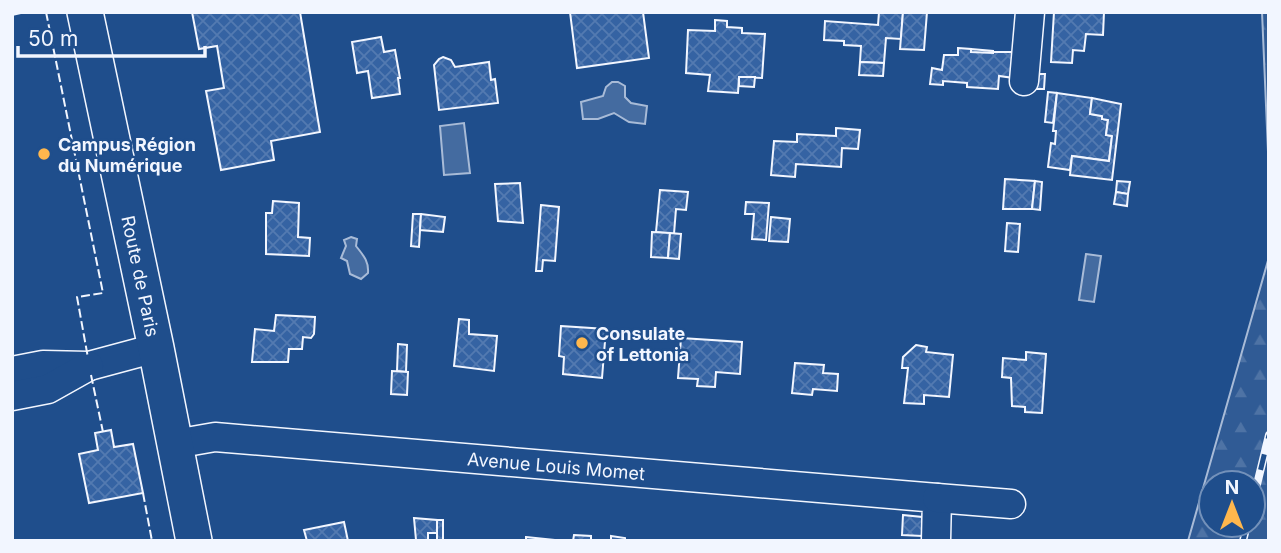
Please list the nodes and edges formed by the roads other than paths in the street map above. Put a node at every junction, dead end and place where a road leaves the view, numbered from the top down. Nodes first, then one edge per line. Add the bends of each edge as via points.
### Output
1 (85, 12) edge
2 (1030, 12) edge
3 (1024, 81) dead end
4 (156, 348) junction
5 (89, 366) junction
6 (12, 371) edge
7 (12, 396) edge
8 (175, 444) junction
9 (937, 498) junction
10 (1011, 504) dead end
11 (194, 541) edge
12 (936, 541) edge

1 - 4 main road, Route de Paris
2 - 3 street
4 - 5 street
4 - 8 main road, Route de Paris
5 - 6 street via 43,365
5 - 7 street via 48,389
8 - 9 street, Avenue Louis Momet via 215,438
8 - 11 main road, Route de Paris
9 - 10 street, Avenue Louis Momet
9 - 12 street

